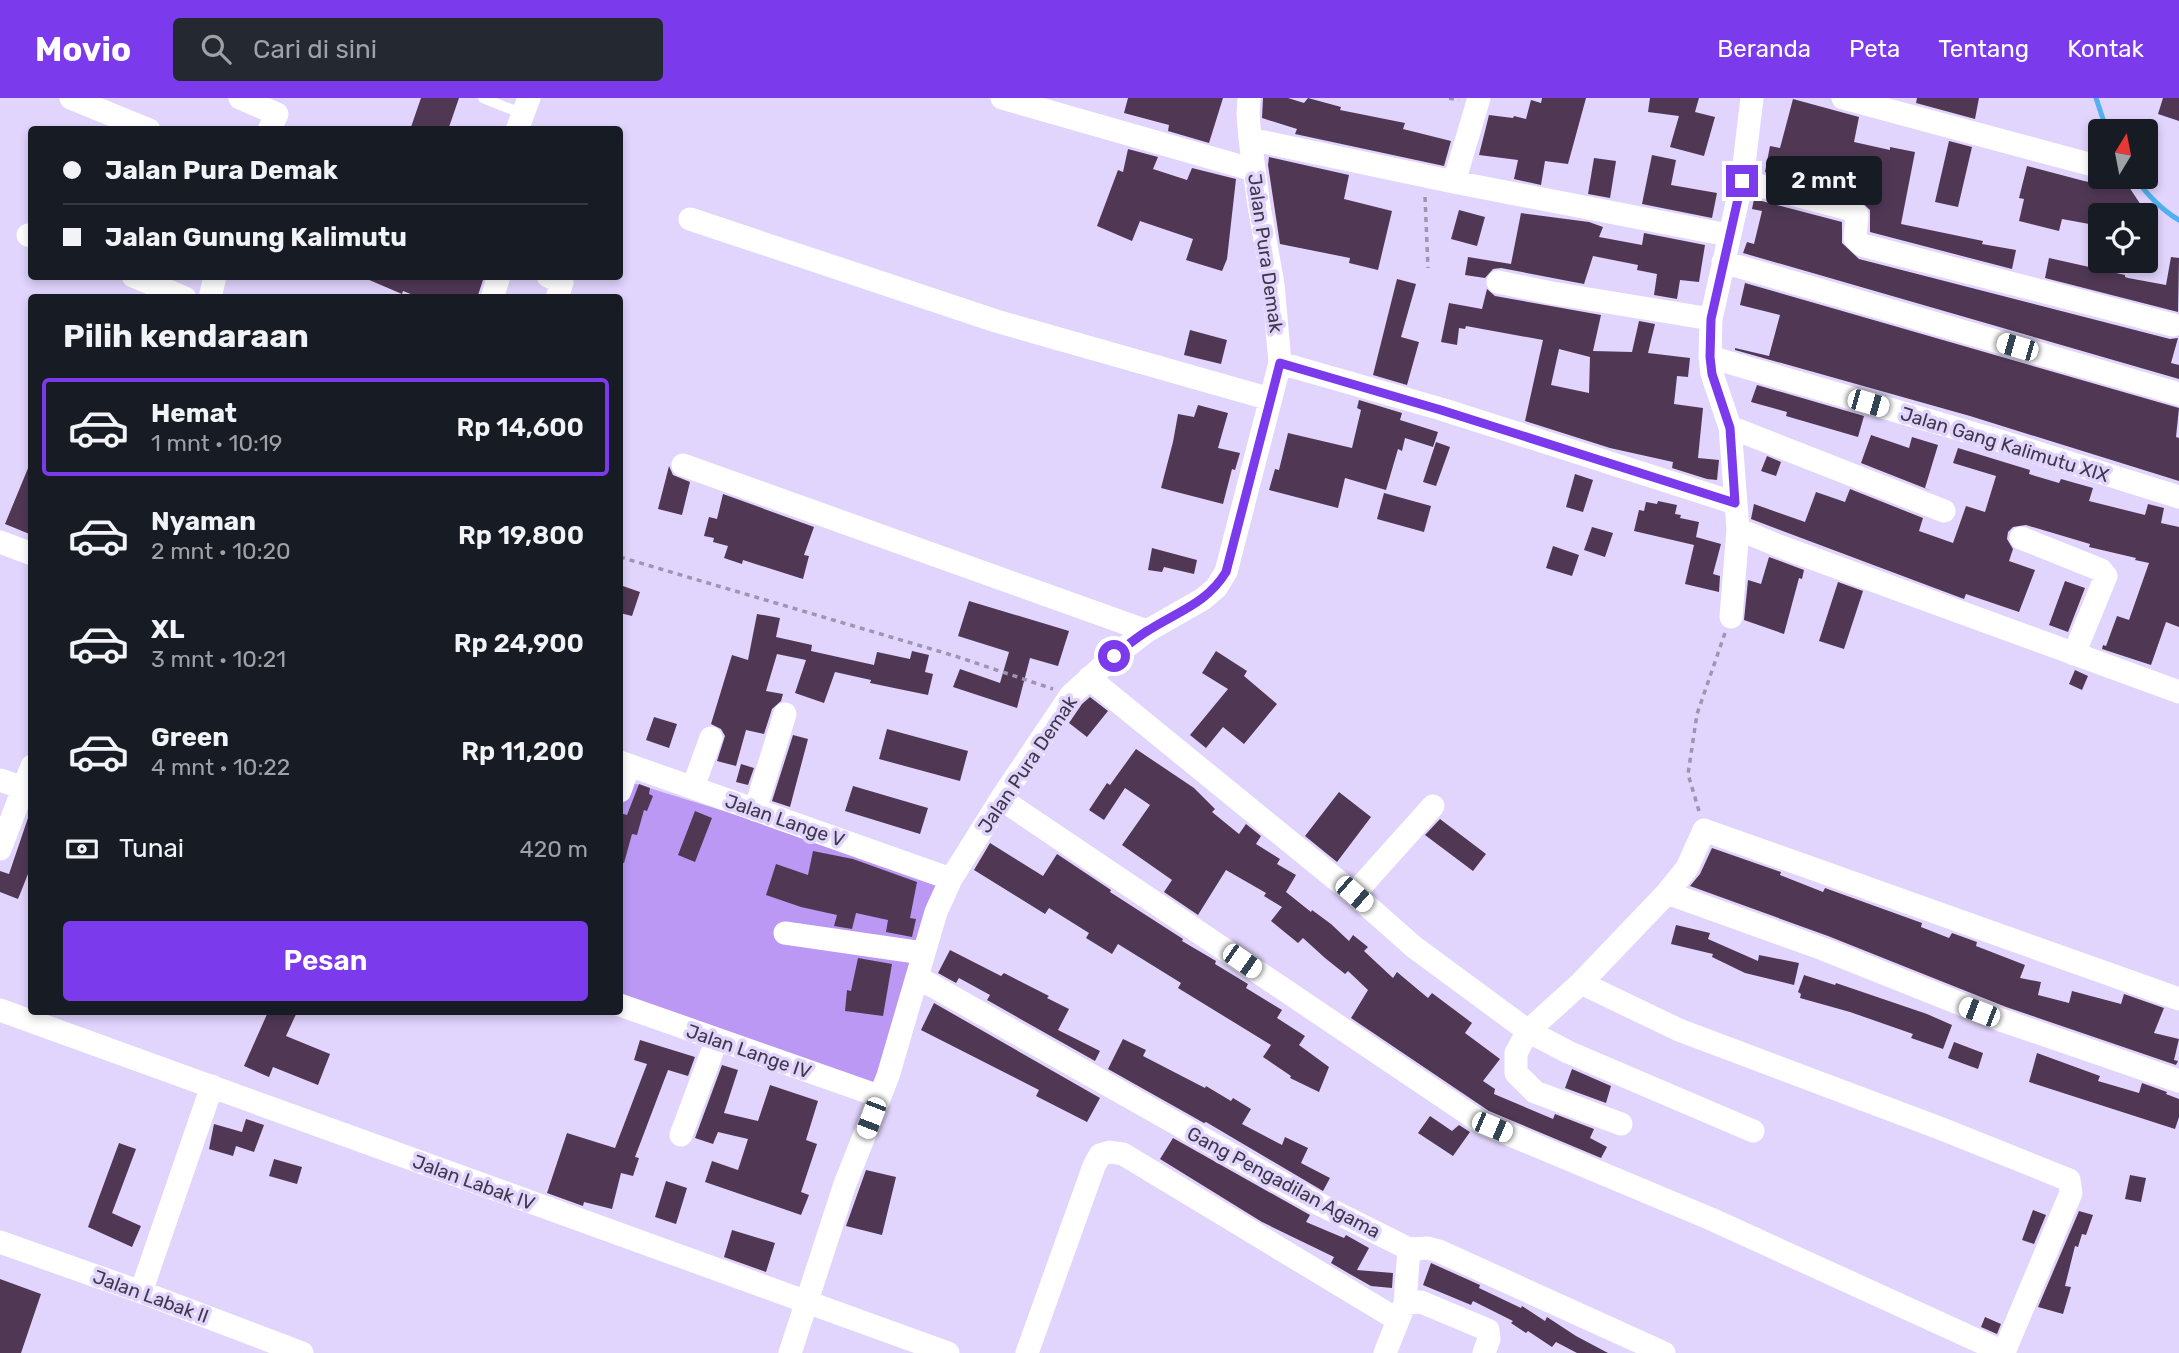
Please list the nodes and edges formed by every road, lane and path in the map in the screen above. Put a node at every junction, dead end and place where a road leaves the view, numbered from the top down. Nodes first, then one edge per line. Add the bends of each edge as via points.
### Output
1 (71, 98) edge
2 (240, 98) edge
3 (483, 98) edge
4 (1002, 98) edge
5 (1249, 98) edge
6 (1479, 98) edge
7 (1752, 98) edge
8 (1843, 98) edge
9 (1043, 104) edge
10 (523, 114) edge
11 (273, 122) edge
12 (139, 126) edge
13 (1250, 139) junction
14 (2088, 164) edge
15 (1254, 170) junction
16 (1423, 174) junction
17 (1742, 181) junction
18 (1454, 182) junction
19 (690, 219) dead end
20 (1728, 235) junction
21 (1723, 262) junction
22 (1428, 268) dead end
23 (142, 280) edge
24 (557, 280) edge
25 (1498, 282) dead end
26 (176, 294) edge
27 (558, 294) edge
28 (1711, 319) junction
29 (2174, 325) dead end
30 (1710, 357) junction
31 (1280, 363) junction
32 (2179, 394) edge
33 (1270, 398) junction
34 (1730, 428) junction
35 (683, 464) dead end
36 (2179, 497) edge
37 (1735, 503) junction
38 (1944, 511) dead end
39 (1738, 529) junction
40 (2021, 538) dead end
41 (0, 542) edge
42 (28, 552) edge
43 (623, 557) edge
44 (1731, 617) joint
45 (1147, 631) junction
46 (2074, 654) junction
47 (1088, 678) junction
48 (2179, 692) edge
49 (1071, 695) junction
50 (785, 715) dead end
51 (711, 738) dead end
52 (624, 764) edge
53 (0, 780) edge
54 (693, 788) junction
55 (27, 790) edge
56 (1001, 799) junction
57 (1433, 806) dead end
58 (755, 810) junction
59 (1704, 830) junction
60 (0, 849) edge
61 (951, 878) junction
62 (1667, 893) junction
63 (1354, 894) junction
64 (785, 933) dead end
65 (923, 953) junction
66 (917, 977) junction
67 (1581, 983) junction
68 (2179, 999) edge
69 (623, 1006) edge
70 (0, 1010) edge
71 (1528, 1031) junction
72 (717, 1039) junction
73 (2179, 1081) edge
74 (212, 1086) junction
75 (879, 1096) junction
76 (1620, 1124) dead end
77 (1753, 1131) dead end
78 (681, 1135) dead end
79 (0, 1242) edge
80 (1409, 1249) junction
81 (141, 1292) junction
82 (806, 1303) junction
83 (1401, 1311) junction
84 (302, 1353) edge
85 (790, 1353) edge
86 (948, 1353) edge
87 (1027, 1353) edge
88 (1385, 1353) edge
89 (1483, 1353) edge
90 (1664, 1353) edge
91 (2004, 1353) edge

1 - 12 street
2 - 11 street
3 - 10 lane
4 - 9 street
5 - 13 street, Jalan Pura Demak
6 - 18 street
7 - 17 street
8 - 14 street
9 - 15 street
13 - 15 street, Jalan Pura Demak
13 - 16 street
15 - 31 street, Jalan Pura Demak via 1273,284
16 - 18 street
16 - 22 path
17 - 20 street
17 - 29 street via 1849,209 1857,215 1855,238 1862,245
18 - 20 street
19 - 33 street via 996,321
20 - 21 street
21 - 28 street
21 - 32 street
23 - 26 street
24 - 27 street via 562,282
25 - 28 street
28 - 30 street
30 - 34 street
30 - 36 street, Jalan Gang Kalimutu XIX
31 - 33 street, Jalan Pura Demak
31 - 37 street
33 - 45 street, Jalan Pura Demak via 1226,572 1203,599
34 - 37 street
34 - 38 street
35 - 45 street
37 - 39 street
39 - 44 street
39 - 46 street
40 - 46 street via 2106,576
41 - 42 street
43 - 49 path
44 - 59 path via 1697,714 1688,774
45 - 47 street, Jalan Pura Demak
46 - 48 street
47 - 49 street, Jalan Pura Demak
47 - 63 street
49 - 56 street, Jalan Pura Demak
50 - 58 street
51 - 54 street
52 - 54 street, Jalan Lange V
53 - 55 street
54 - 58 street, Jalan Lange V
55 - 60 street
56 - 61 street, Jalan Pura Demak
56 - 91 street via 1482,1123 1711,1219
57 - 63 street
58 - 61 street, Jalan Lange V
59 - 62 street via 1687,868
59 - 68 street
61 - 65 street, Jalan Pura Demak
62 - 67 street
62 - 73 street via 2001,1020
63 - 71 street via 1415,947
64 - 65 street
65 - 66 street, Jalan Pura Demak
66 - 75 street, Jalan Pura Demak
66 - 80 street, Gang Pengadilan Agama via 1292,1190
67 - 71 street
67 - 91 street via 1679,1030 2068,1180 2071,1193
69 - 72 street, Jalan Lange IV
70 - 74 street, Jalan Labak IV
71 - 76 street via 1515,1064 1524,1083 1535,1092
71 - 77 street
72 - 75 street, Jalan Lange IV
72 - 78 street
74 - 81 street
74 - 82 street, Jalan Labak IV
75 - 82 street, Jalan Pura Demak
79 - 81 street, Jalan Labak II
80 - 83 street
80 - 90 street, Gang Pengadilan Agama via 1439,1251
81 - 84 street, Jalan Labak II
82 - 85 street, Jalan Pura Demak
82 - 86 street, Jalan Labak IV
83 - 87 street via 1123,1154 1110,1152 1100,1155 1094,1166
83 - 88 street
83 - 89 street via 1421,1302 1488,1330

